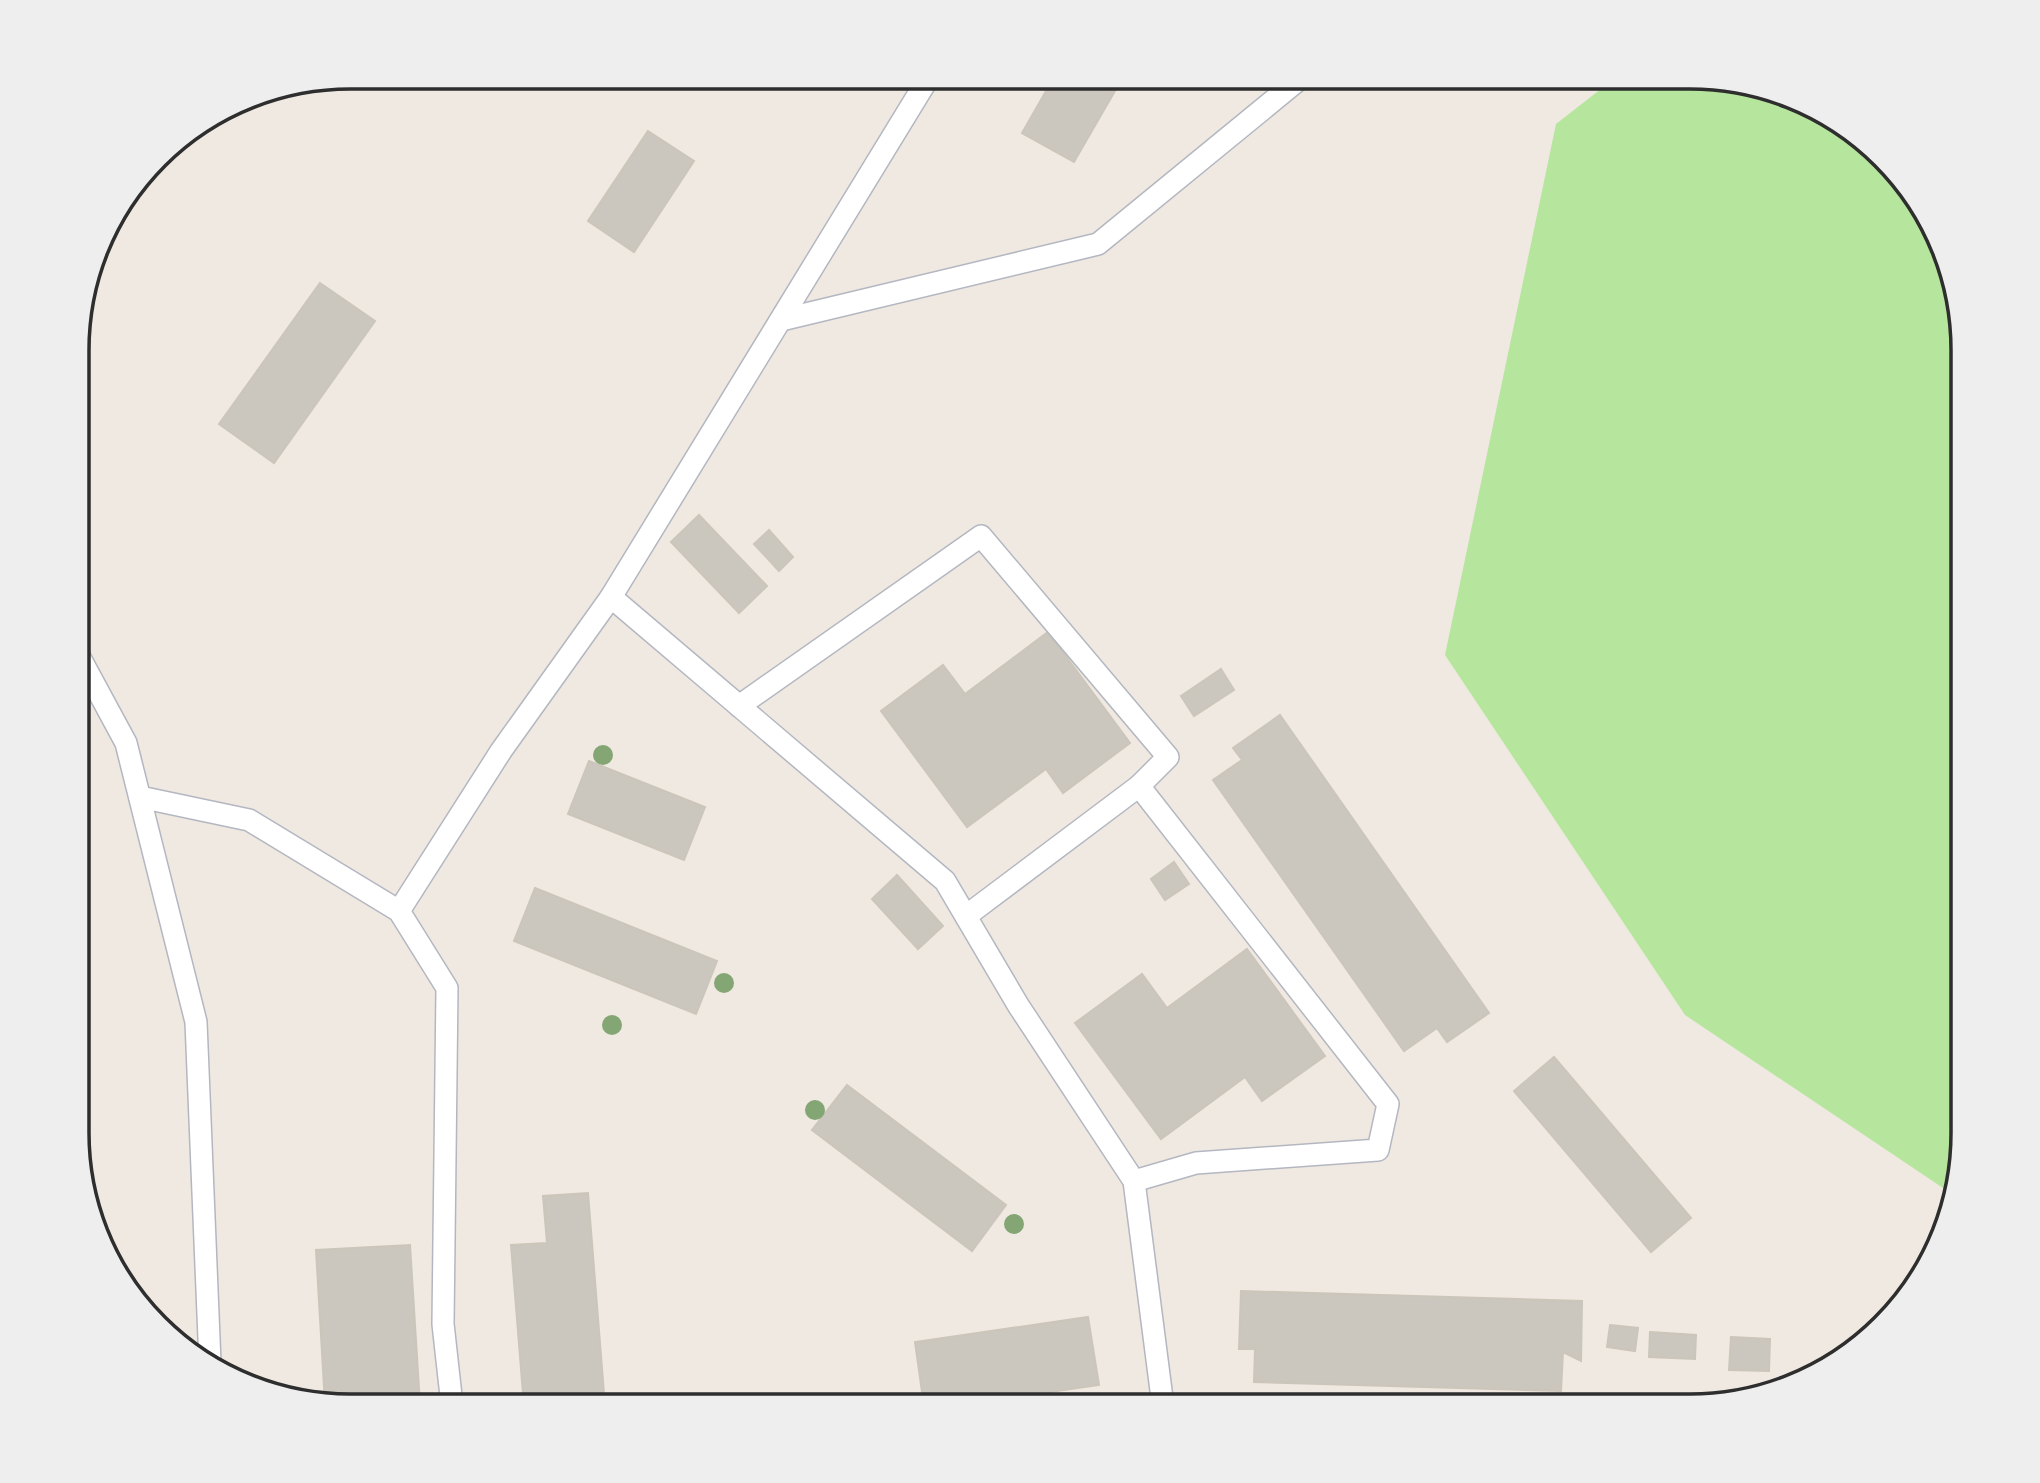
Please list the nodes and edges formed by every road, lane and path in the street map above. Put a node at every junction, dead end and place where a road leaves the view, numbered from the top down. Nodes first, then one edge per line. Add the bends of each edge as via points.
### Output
1 (922, 89) edge
2 (1287, 89) edge
3 (781, 320) junction
4 (611, 597) junction
5 (89, 675) edge
6 (739, 706) junction
7 (1139, 786) junction
8 (140, 797) junction
9 (399, 911) junction
10 (966, 916) junction
11 (1134, 1181) junction
12 (210, 1353) edge
13 (451, 1394) edge
14 (1161, 1394) edge

1 - 3 lane
2 - 3 lane via 1098,244
3 - 4 lane
4 - 6 lane
4 - 9 lane via 501,751
5 - 8 lane via 126,743
6 - 7 lane via 981,536 1168,757
6 - 10 lane via 945,881
7 - 10 lane
7 - 11 lane via 1388,1104 1378,1150 1196,1163
8 - 9 lane via 248,820
8 - 12 lane via 195,1022
9 - 13 lane via 447,988 443,1324
10 - 11 lane via 1018,1005
11 - 14 lane

